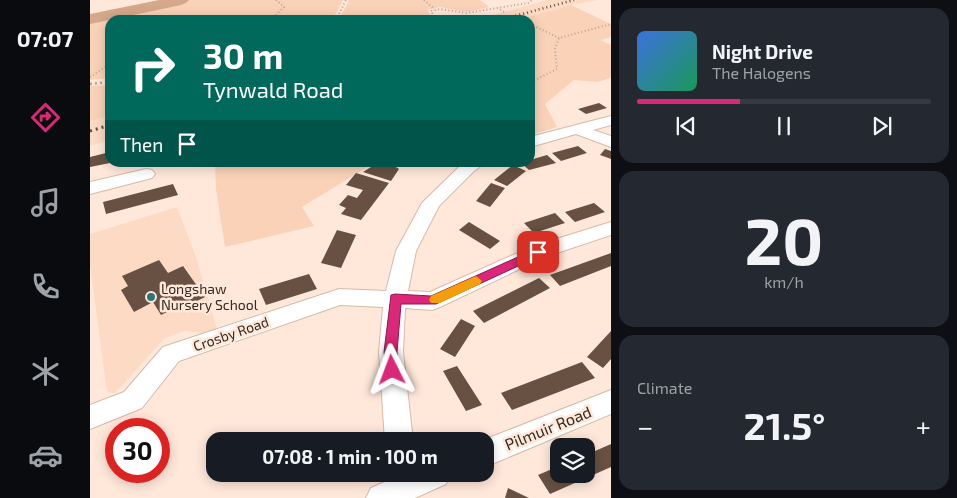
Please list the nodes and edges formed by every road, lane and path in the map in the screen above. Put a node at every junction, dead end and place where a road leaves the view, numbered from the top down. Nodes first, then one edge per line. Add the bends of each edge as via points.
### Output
1 (276, 0) edge
2 (346, 0) edge
3 (424, 0) edge
4 (532, 0) edge
5 (497, 8) junction
6 (436, 10) junction
7 (506, 13) dead end
8 (276, 15) edge
9 (338, 15) edge
10 (433, 15) edge
11 (611, 24) edge
12 (535, 26) edge
13 (559, 38) junction
14 (105, 67) edge
15 (90, 76) edge
16 (535, 80) edge
17 (105, 82) edge
18 (90, 84) edge
19 (611, 120) edge
20 (577, 129) junction
21 (535, 141) edge
22 (611, 142) edge
23 (468, 167) edge
24 (146, 174) dead end
25 (90, 188) edge
26 (611, 228) edge
27 (395, 299) junction
28 (611, 402) edge
29 (90, 412) edge
30 (398, 432) edge
31 (494, 450) edge
32 (416, 482) edge
33 (398, 489) edge

1 - 8 path via 284,7
2 - 9 path
3 - 6 path
4 - 5 path
5 - 6 path via 466,13
5 - 7 path
6 - 10 path via 431,11
11 - 13 path
12 - 13 path
13 - 16 path via 554,51 557,69
14 - 15 path
17 - 18 path
19 - 20 street
20 - 21 street
20 - 22 street
23 - 27 street via 431,203 406,251
24 - 25 street
26 - 27 street, Crosby Road via 538,252 432,301
27 - 29 street, Crosby Road via 339,297 171,354 133,400
27 - 30 street via 390,352
28 - 31 street, Pilmuir Road
32 - 33 street

